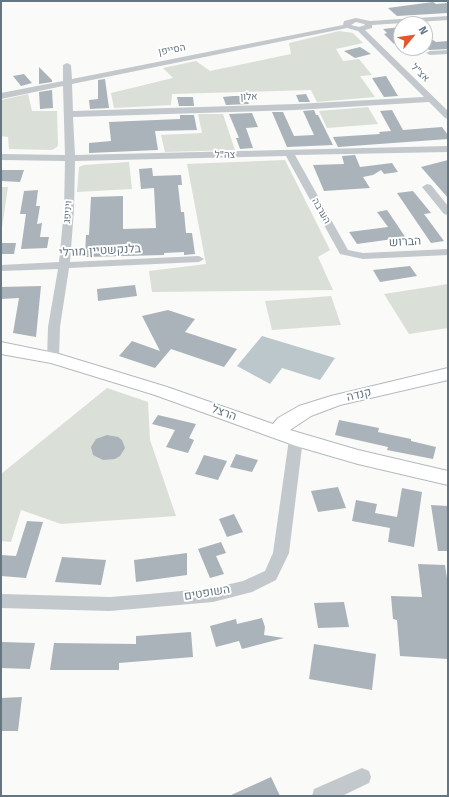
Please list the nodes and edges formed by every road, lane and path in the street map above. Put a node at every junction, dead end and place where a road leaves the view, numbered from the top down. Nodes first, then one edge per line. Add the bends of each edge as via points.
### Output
1 (448, 18) edge
2 (369, 23) junction
3 (348, 26) junction
4 (360, 29) junction
5 (448, 52) edge
6 (433, 53) edge
7 (67, 65) dead end
8 (68, 83) junction
9 (1, 96) edge
10 (430, 99) junction
11 (69, 114) junction
12 (448, 116) edge
13 (448, 149) edge
14 (288, 154) junction
15 (1, 157) edge
16 (70, 158) junction
17 (426, 187) dead end
18 (448, 212) edge
19 (448, 252) edge
20 (363, 256) joint
21 (199, 259) dead end
22 (64, 266) junction
23 (1, 268) edge
24 (1, 348) edge
25 (52, 358) junction
26 (448, 374) edge
27 (276, 432) junction
28 (296, 439) junction
29 (448, 478) edge
30 (1, 601) edge
31 (362, 777) dead end
32 (321, 796) edge

1 - 2 street
2 - 3 street, הסייפן via 352,20 347,22
2 - 4 street via 368,28
3 - 4 street
3 - 8 street, הסייפן
4 - 10 street, אצ"ל
5 - 6 street
7 - 8 street, ויניפג
8 - 9 street, הסייפן
8 - 11 street, ויניפג
10 - 11 street, אלון via 296,107
10 - 12 street, אצ"ל
11 - 16 street, ויניפג
13 - 14 street, צה"ל
14 - 16 street, צה"ל
14 - 20 street, הערבה via 344,252
15 - 16 street, צה"ל
16 - 22 street, ויניפג
17 - 18 street
19 - 20 street, הברוש
21 - 22 street, בלנקשטיין מורלי
22 - 23 street, בלנקשטיין מורלי
22 - 25 street, ויניפג via 54,327
24 - 25 street, הרצל
25 - 27 street, הרצל via 161,391
26 - 27 street, קנדה via 337,400 305,411 285,423
27 - 28 street, הרצל
28 - 29 street, הרצל via 358,457
28 - 30 street, השופטים via 281,553 271,575 246,586 213,595 110,604
31 - 32 street

